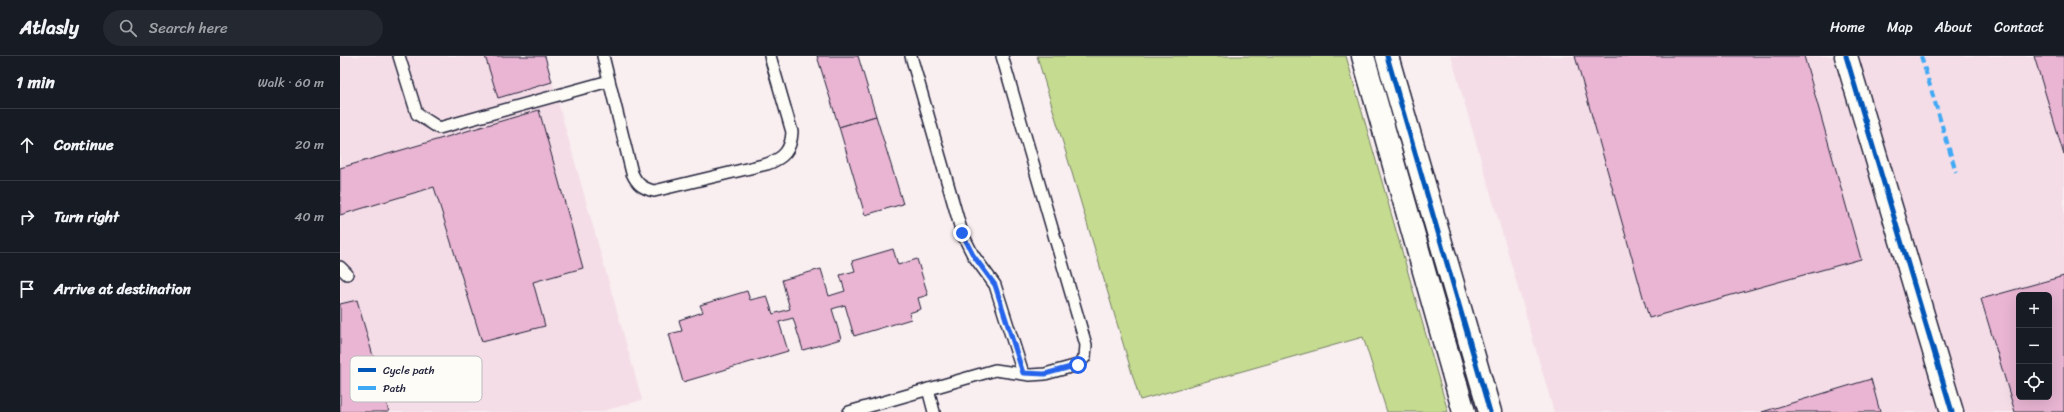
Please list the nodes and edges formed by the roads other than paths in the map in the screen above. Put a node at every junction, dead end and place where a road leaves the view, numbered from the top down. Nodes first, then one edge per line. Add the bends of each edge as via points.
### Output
1 (399, 56) edge
2 (602, 56) edge
3 (770, 56) edge
4 (911, 56) edge
5 (1002, 56) edge
6 (1363, 56) edge
7 (1388, 56) edge
8 (1846, 56) edge
9 (609, 80) junction
10 (1023, 373) junction
11 (928, 389) junction
12 (849, 412) edge
13 (934, 412) edge
14 (1464, 412) edge
15 (1490, 412) edge
16 (1952, 412) edge

1 - 9 lane via 417,114 439,128
2 - 9 lane
3 - 9 lane via 792,132 791,143 786,153 778,160 767,164 654,191 636,182 632,173
4 - 10 lane via 962,233 973,255 995,285
5 - 10 lane via 1086,351 1078,365 1045,374
6 - 14 street
7 - 15 street
8 - 16 street
10 - 11 lane via 995,370
11 - 12 lane
11 - 13 lane

